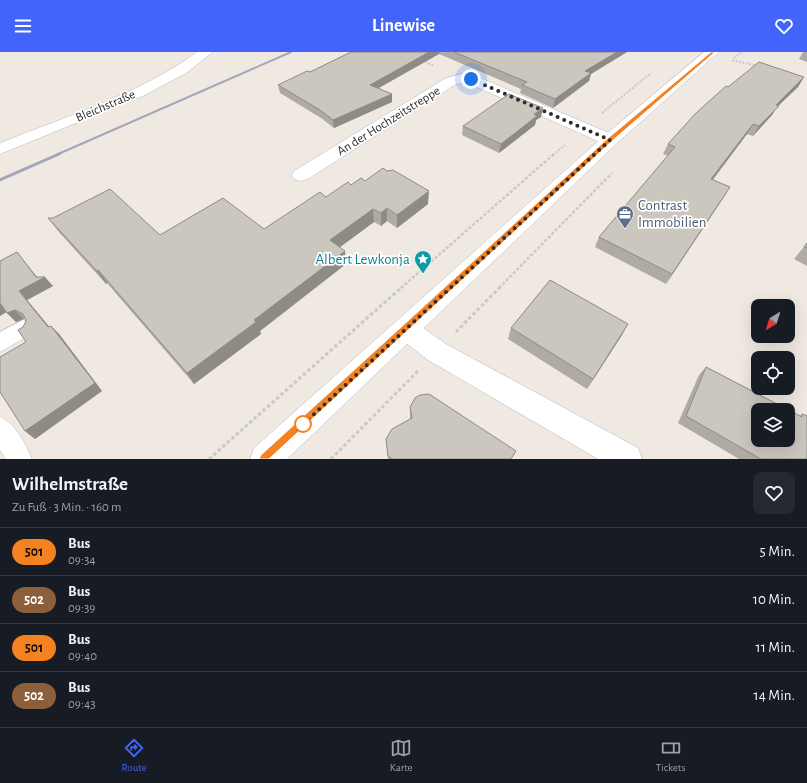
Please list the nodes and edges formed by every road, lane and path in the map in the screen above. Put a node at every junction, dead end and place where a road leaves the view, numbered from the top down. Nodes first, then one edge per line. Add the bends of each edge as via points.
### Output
1 (206, 52) edge
2 (742, 52) edge
3 (418, 58) edge
4 (724, 59) edge
5 (764, 68) edge
6 (657, 69) dead end
7 (460, 78) junction
8 (583, 129) junction
9 (610, 140) junction
10 (0, 149) edge
11 (613, 172) dead end
12 (301, 174) dead end
13 (23, 329) edge
14 (406, 329) junction
15 (0, 343) edge
16 (437, 352) junction
17 (0, 428) edge
18 (20, 459) edge
19 (209, 459) edge
20 (265, 459) edge
21 (331, 459) edge
22 (627, 459) edge

1 - 10 street, Bleichstraße via 164,79 120,100
2 - 4 path
3 - 7 path
4 - 5 path
4 - 9 street
6 - 8 path via 634,85
7 - 8 street via 471,79
7 - 12 street, An der Hochzeitstreppe via 451,81
8 - 9 street
8 - 19 path
9 - 14 street
11 - 16 path
13 - 15 lane
14 - 16 street
14 - 20 street
16 - 21 path
16 - 22 street
17 - 18 lane

